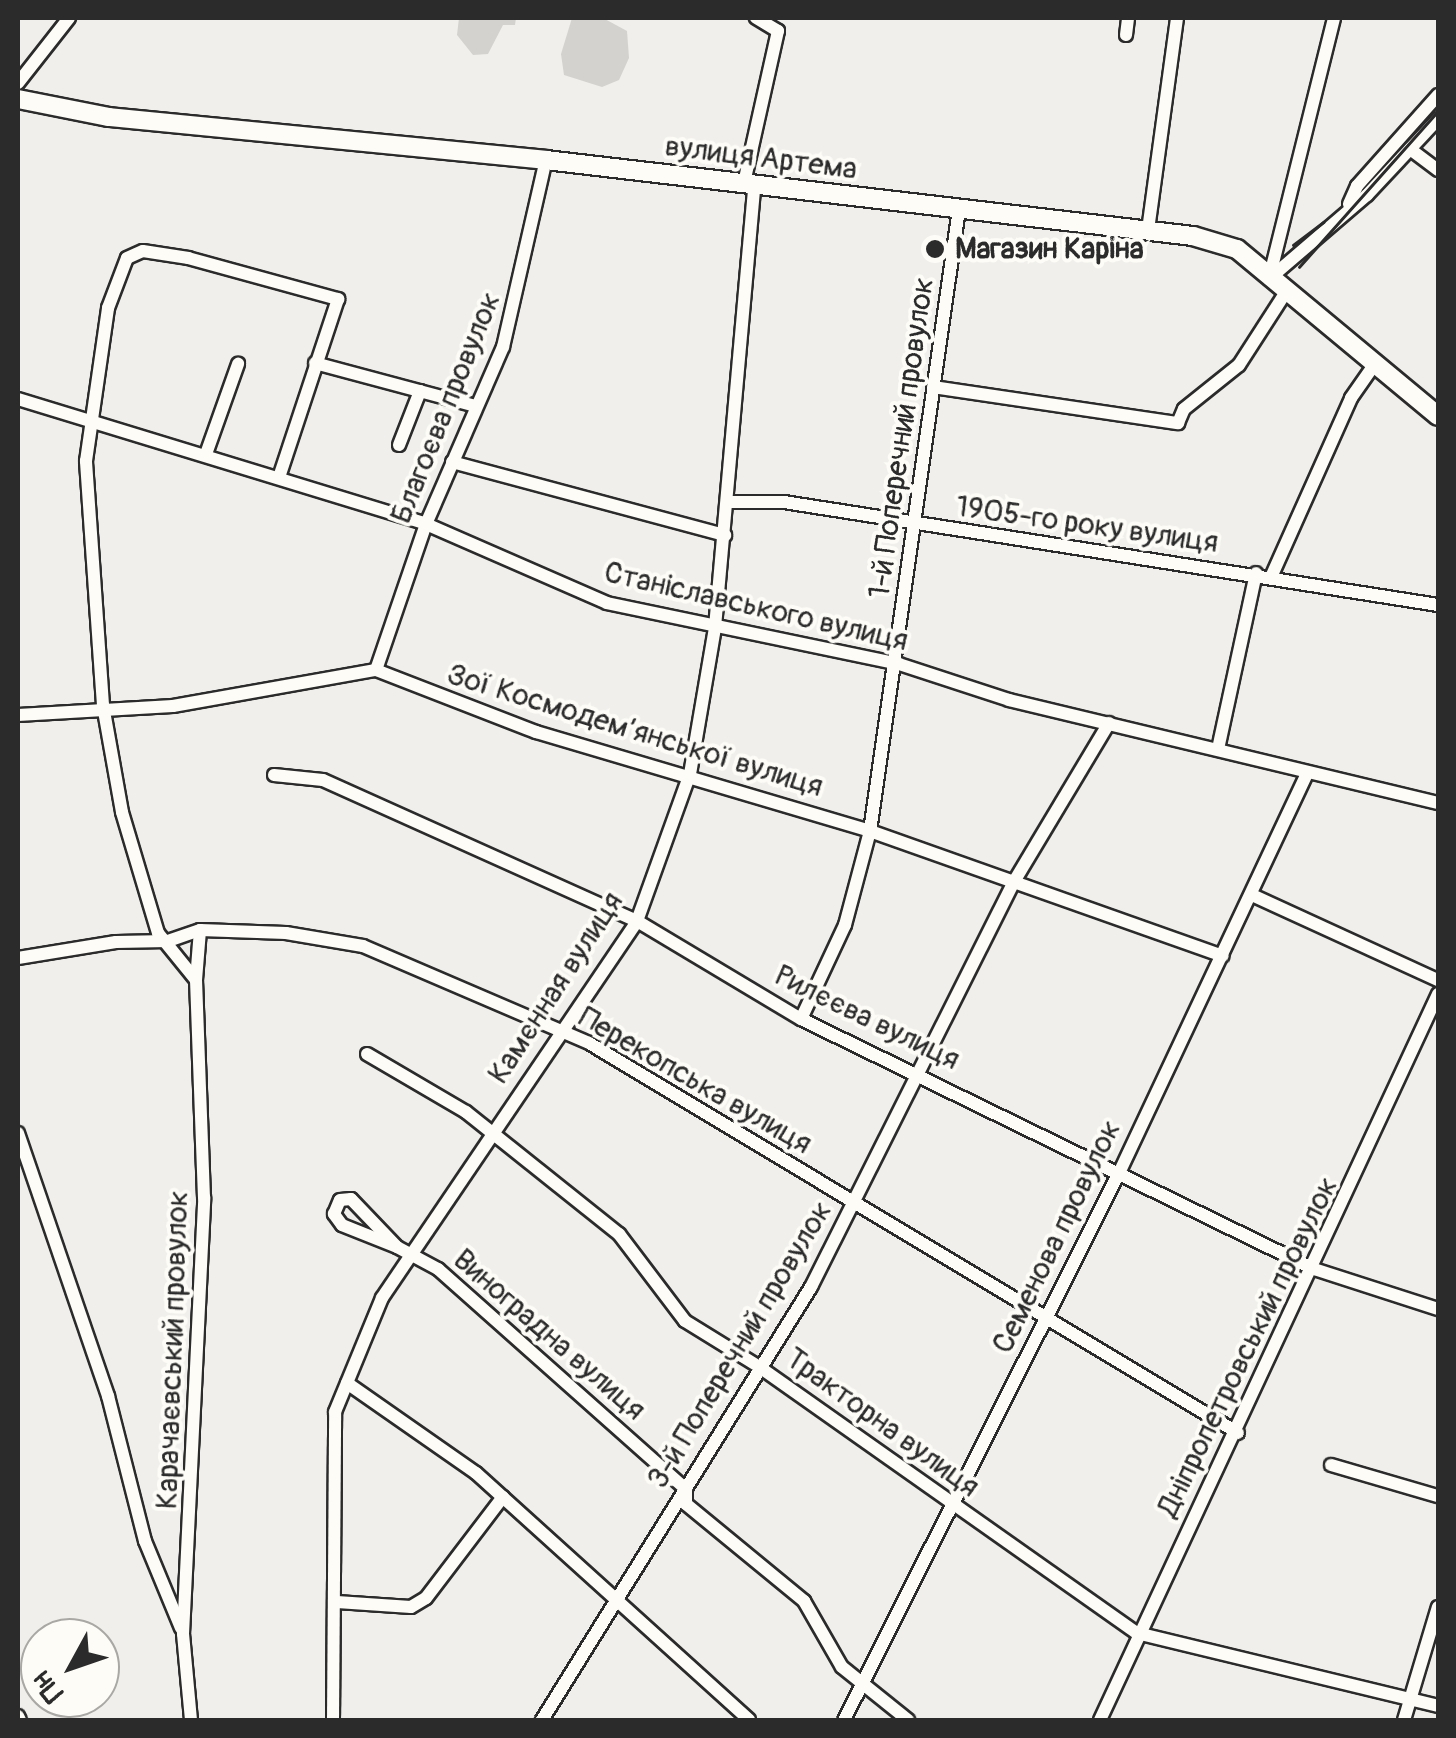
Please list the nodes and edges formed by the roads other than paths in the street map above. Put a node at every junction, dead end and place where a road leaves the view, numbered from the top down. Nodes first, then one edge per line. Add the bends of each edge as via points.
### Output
1 (68, 18) edge
2 (756, 18) edge
3 (1128, 18) edge
4 (1177, 18) edge
5 (1334, 18) edge
6 (1126, 34) dead end
7 (18, 83) edge
8 (1438, 96) edge
9 (18, 99) edge
10 (1438, 119) edge
11 (1410, 148) junction
12 (546, 160) junction
13 (1438, 170) edge
14 (748, 182) junction
15 (1349, 204) junction
16 (959, 209) junction
17 (1148, 230) junction
18 (1269, 279) junction
19 (1286, 292) junction
20 (315, 363) junction
21 (238, 364) dead end
22 (1374, 365) junction
23 (933, 387) junction
24 (420, 392) junction
25 (18, 399) edge
26 (475, 406) junction
27 (1438, 416) edge
28 (90, 420) junction
29 (399, 444) dead end
30 (206, 454) junction
31 (452, 462) junction
32 (280, 477) junction
33 (728, 502) junction
34 (426, 524) junction
35 (913, 525) junction
36 (725, 535) junction
37 (1256, 573) junction
38 (1272, 575) junction
39 (1438, 605) edge
40 (715, 628) junction
41 (899, 664) junction
42 (376, 670) junction
43 (103, 705) junction
44 (18, 715) edge
45 (1108, 723) junction
46 (1218, 749) junction
47 (1308, 773) junction
48 (690, 774) junction
49 (274, 776) dead end
50 (1438, 804) edge
51 (870, 832) junction
52 (1015, 880) junction
53 (1252, 896) junction
54 (636, 921) junction
55 (200, 930) junction
56 (168, 941) junction
57 (1222, 956) junction
58 (18, 958) edge
59 (196, 980) junction
60 (1438, 980) edge
61 (1438, 994) edge
62 (802, 1019) junction
63 (560, 1030) junction
64 (367, 1054) dead end
65 (918, 1071) junction
66 (18, 1132) edge
67 (490, 1136) junction
68 (1120, 1171) junction
69 (854, 1203) junction
70 (398, 1247) junction
71 (413, 1252) junction
72 (1314, 1269) junction
73 (1438, 1309) edge
74 (1046, 1322) junction
75 (762, 1368) junction
76 (347, 1383) junction
77 (1238, 1433) junction
78 (1332, 1465) dead end
79 (686, 1489) junction
80 (1438, 1496) edge
81 (503, 1497) junction
82 (951, 1502) junction
83 (612, 1600) junction
84 (337, 1602) junction
85 (1438, 1607) edge
86 (1137, 1633) junction
87 (183, 1634) junction
88 (861, 1686) junction
89 (1410, 1702) junction
90 (1438, 1706) edge
91 (191, 1720) edge
92 (333, 1720) edge
93 (542, 1720) edge
94 (750, 1720) edge
95 (844, 1720) edge
96 (908, 1720) edge
97 (1100, 1720) edge
98 (1404, 1720) edge

1 - 7 street
2 - 14 street, Камєнная вулиця via 778,31
3 - 6 street
4 - 17 street
5 - 18 street
8 - 15 street via 1357,186
9 - 12 street, вулиця Артема via 108,117
10 - 11 street
11 - 13 street
11 - 15 street via 1367,195
12 - 14 street, вулиця Артема
12 - 26 street, Благоєва провулок via 518,297
14 - 16 street, вулиця Артема
14 - 33 street, Камєнная вулиця
15 - 18 street
16 - 17 street, вулиця Артема
16 - 23 street, 1-й Поперечний провулок
17 - 18 street, вулиця Артема via 1238,250
18 - 19 street, вулиця Артема
19 - 22 street, вулиця Артема
19 - 23 street via 1239,365 1184,409 1178,422
20 - 24 street
20 - 28 street via 338,299 143,251 127,258 108,308
20 - 32 street
21 - 30 street
22 - 27 street, вулиця Артема
22 - 38 street via 1351,398
23 - 35 street, 1-й Поперечний провулок
24 - 26 street
24 - 29 street
25 - 28 street, Станіславського вулиця
26 - 31 street, Благоєва провулок
28 - 30 street, Станіславського вулиця
28 - 43 street via 86,461
30 - 32 street, Станіславського вулиця
31 - 34 street, Благоєва провулок
31 - 36 street
32 - 34 street, Станіславського вулиця
33 - 35 street, 1905-го року вулиця via 784,502
33 - 36 street, Камєнная вулиця
34 - 40 street, Станіславського вулиця via 607,603
34 - 42 street, Благоєва провулок
35 - 37 street, 1905-го року вулиця
35 - 41 street, 1-й Поперечний провулок
36 - 40 street, Камєнная вулиця
37 - 38 street, 1905-го року вулиця
37 - 46 street
38 - 39 street, 1905-го року вулиця
40 - 41 street, Станіславського вулиця
40 - 48 street, Камєнная вулиця
41 - 45 street, Станіславського вулиця
41 - 51 street, 1-й Поперечний провулок
42 - 43 street via 173,706
42 - 48 street, Зої Космодем’янської вулиця via 536,732
43 - 44 street
43 - 56 street via 122,812 158,933
45 - 46 street, Станіславського вулиця
45 - 52 street, 3-й Поперечний провулок
46 - 47 street, Станіславського вулиця
47 - 50 street, Станіславського вулиця
47 - 53 street, Семенова провулок
48 - 51 street, Зої Космодем’янської вулиця
48 - 54 street, Камєнная вулиця
49 - 54 street, Рилєєва вулиця via 324,780
51 - 52 street, Зої Космодем’янської вулиця
51 - 62 street, 1-й Поперечний провулок via 846,925
52 - 57 street, Зої Космодем’янської вулиця
52 - 65 street, 3-й Поперечний провулок
53 - 57 street, Семенова провулок
53 - 60 street
54 - 62 street, Рилєєва вулиця
54 - 63 street, Камєнная вулиця
55 - 56 street, Перекопська вулиця
55 - 59 street, Карачаєвський провулок
55 - 63 street, Перекопська вулиця via 286,933 363,946
56 - 58 street, Перекопська вулиця
56 - 59 street
57 - 68 street, Семенова провулок
59 - 87 street, Карачаєвський провулок via 204,1198
61 - 72 street, Дніпропетровський провулок
62 - 65 street, Рилєєва вулиця
63 - 67 street, Камєнная вулиця
63 - 69 street, Перекопська вулиця
64 - 67 street, Тракторна вулиця via 466,1112
65 - 68 street, Рилєєва вулиця
65 - 69 street, 3-й Поперечний провулок
66 - 87 street via 108,1396 146,1541
67 - 71 street, Камєнная вулиця
67 - 75 street, Тракторна вулиця via 619,1234 673,1313
68 - 72 street, Рилєєва вулиця
68 - 74 street, Семенова провулок
69 - 74 street, Перекопська вулиця
69 - 75 street, 3-й Поперечний провулок
70 - 70 street, Виноградна вулиця via 351,1199 340,1200 334,1214 342,1225
70 - 71 street, Виноградна вулиця
71 - 76 street, Камєнная вулиця via 375,1312
71 - 79 street, Виноградна вулиця
72 - 73 street, Рилєєва вулиця
72 - 77 street, Дніпропетровський провулок
74 - 77 street, Перекопська вулиця
74 - 82 street, Семенова провулок
75 - 79 street, 3-й Поперечний провулок
75 - 82 street, Тракторна вулиця
76 - 81 street
76 - 84 street, Камєнная вулиця via 335,1412
77 - 86 street, Дніпропетровський провулок
78 - 80 street
79 - 83 street, 3-й Поперечний провулок
79 - 88 street, Виноградна вулиця via 686,1504 804,1601 828,1647
81 - 83 street
81 - 84 street via 426,1598 411,1607
82 - 86 street, Тракторна вулиця
82 - 88 street, Семенова провулок
83 - 93 street, 3-й Поперечний провулок
83 - 94 street
84 - 92 street, Камєнная вулиця
85 - 89 street
86 - 89 street, Тракторна вулиця
86 - 97 street, Дніпропетровський провулок
87 - 91 street, Карачаєвський провулок
88 - 95 street, Семенова провулок
88 - 96 street, Виноградна вулиця
89 - 90 street, Тракторна вулиця
89 - 98 street

